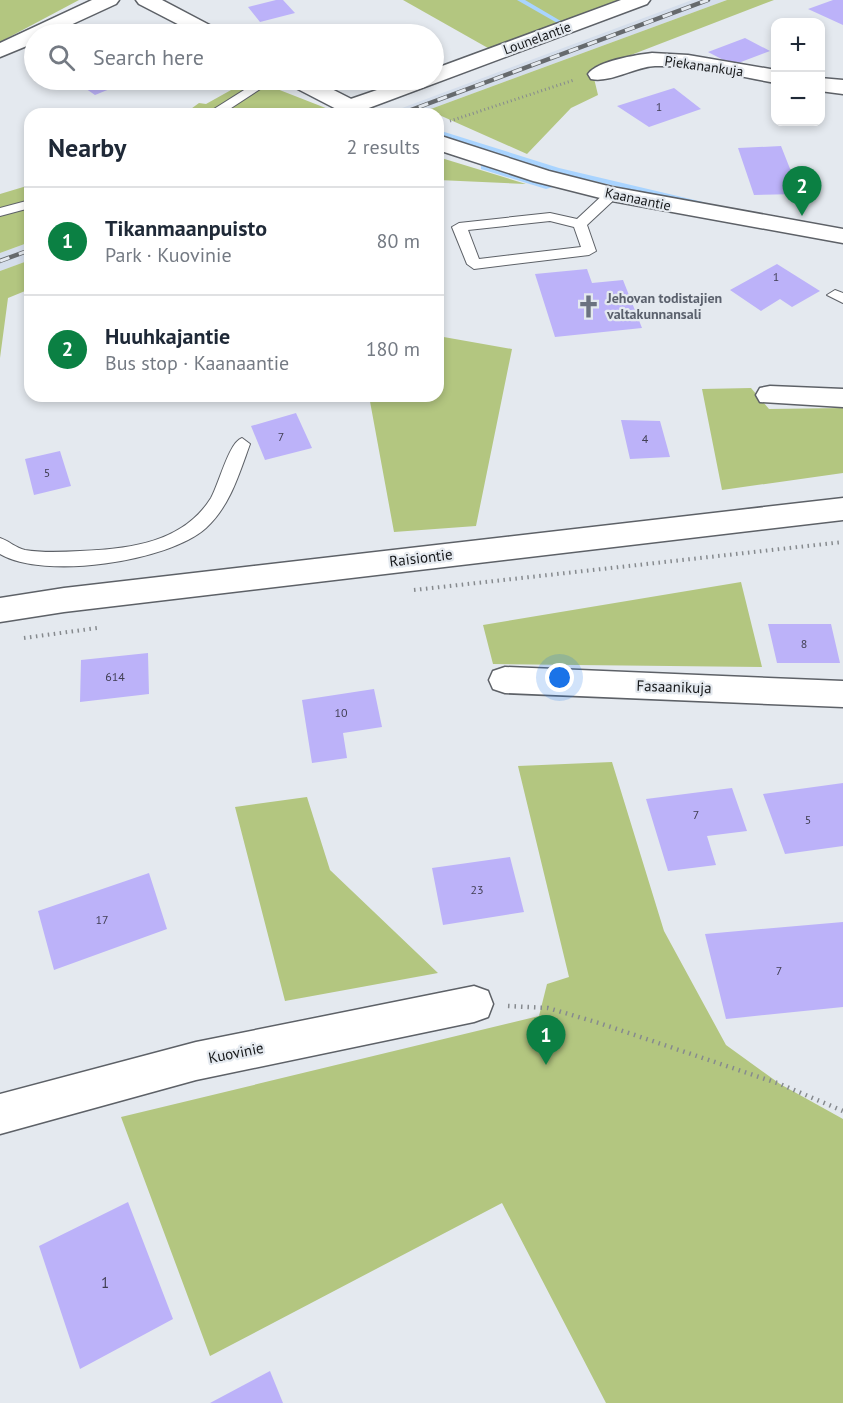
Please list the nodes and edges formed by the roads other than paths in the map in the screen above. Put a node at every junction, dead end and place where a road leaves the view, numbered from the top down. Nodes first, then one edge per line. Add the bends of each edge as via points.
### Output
1 (110, 0) edge
2 (146, 0) edge
3 (640, 0) edge
4 (59, 24) edge
5 (193, 24) edge
6 (24, 40) edge
7 (0, 51) edge
8 (444, 72) edge
9 (599, 74) road end
10 (771, 76) edge
11 (825, 85) edge
12 (843, 87) edge
13 (252, 90) edge
14 (317, 90) edge
15 (403, 90) edge
16 (223, 108) edge
17 (351, 108) edge
18 (364, 108) edge
19 (444, 134) edge
20 (612, 194) junction
21 (24, 206) edge
22 (0, 213) edge
23 (580, 224) junction
24 (843, 236) edge
25 (770, 395) dead end
26 (843, 398) edge
27 (242, 444) dead end
28 (843, 509) edge
29 (0, 545) edge
30 (0, 610) edge
31 (505, 680) dead end
32 (843, 694) edge
33 (474, 1004) road end
34 (0, 1114) edge

1 - 4 street
2 - 5 street
3 - 8 street, Lounelantie
6 - 7 street
9 - 10 street, Piekanankuja via 650,60
11 - 12 street
13 - 16 lane
14 - 17 street
15 - 18 street
19 - 20 street, Kaanaantie via 542,176
20 - 23 lane
20 - 24 street, Kaanaantie
21 - 22 lane
23 - 23 lane via 589,251 474,264 459,227 550,218
25 - 26 street
27 - 29 lane via 223,492 205,518 186,534 157,547 112,555 50,558 18,555
28 - 30 street, Raisiontie
31 - 32 street, Fasaanikuja
33 - 34 street, Kuovinie via 196,1061

